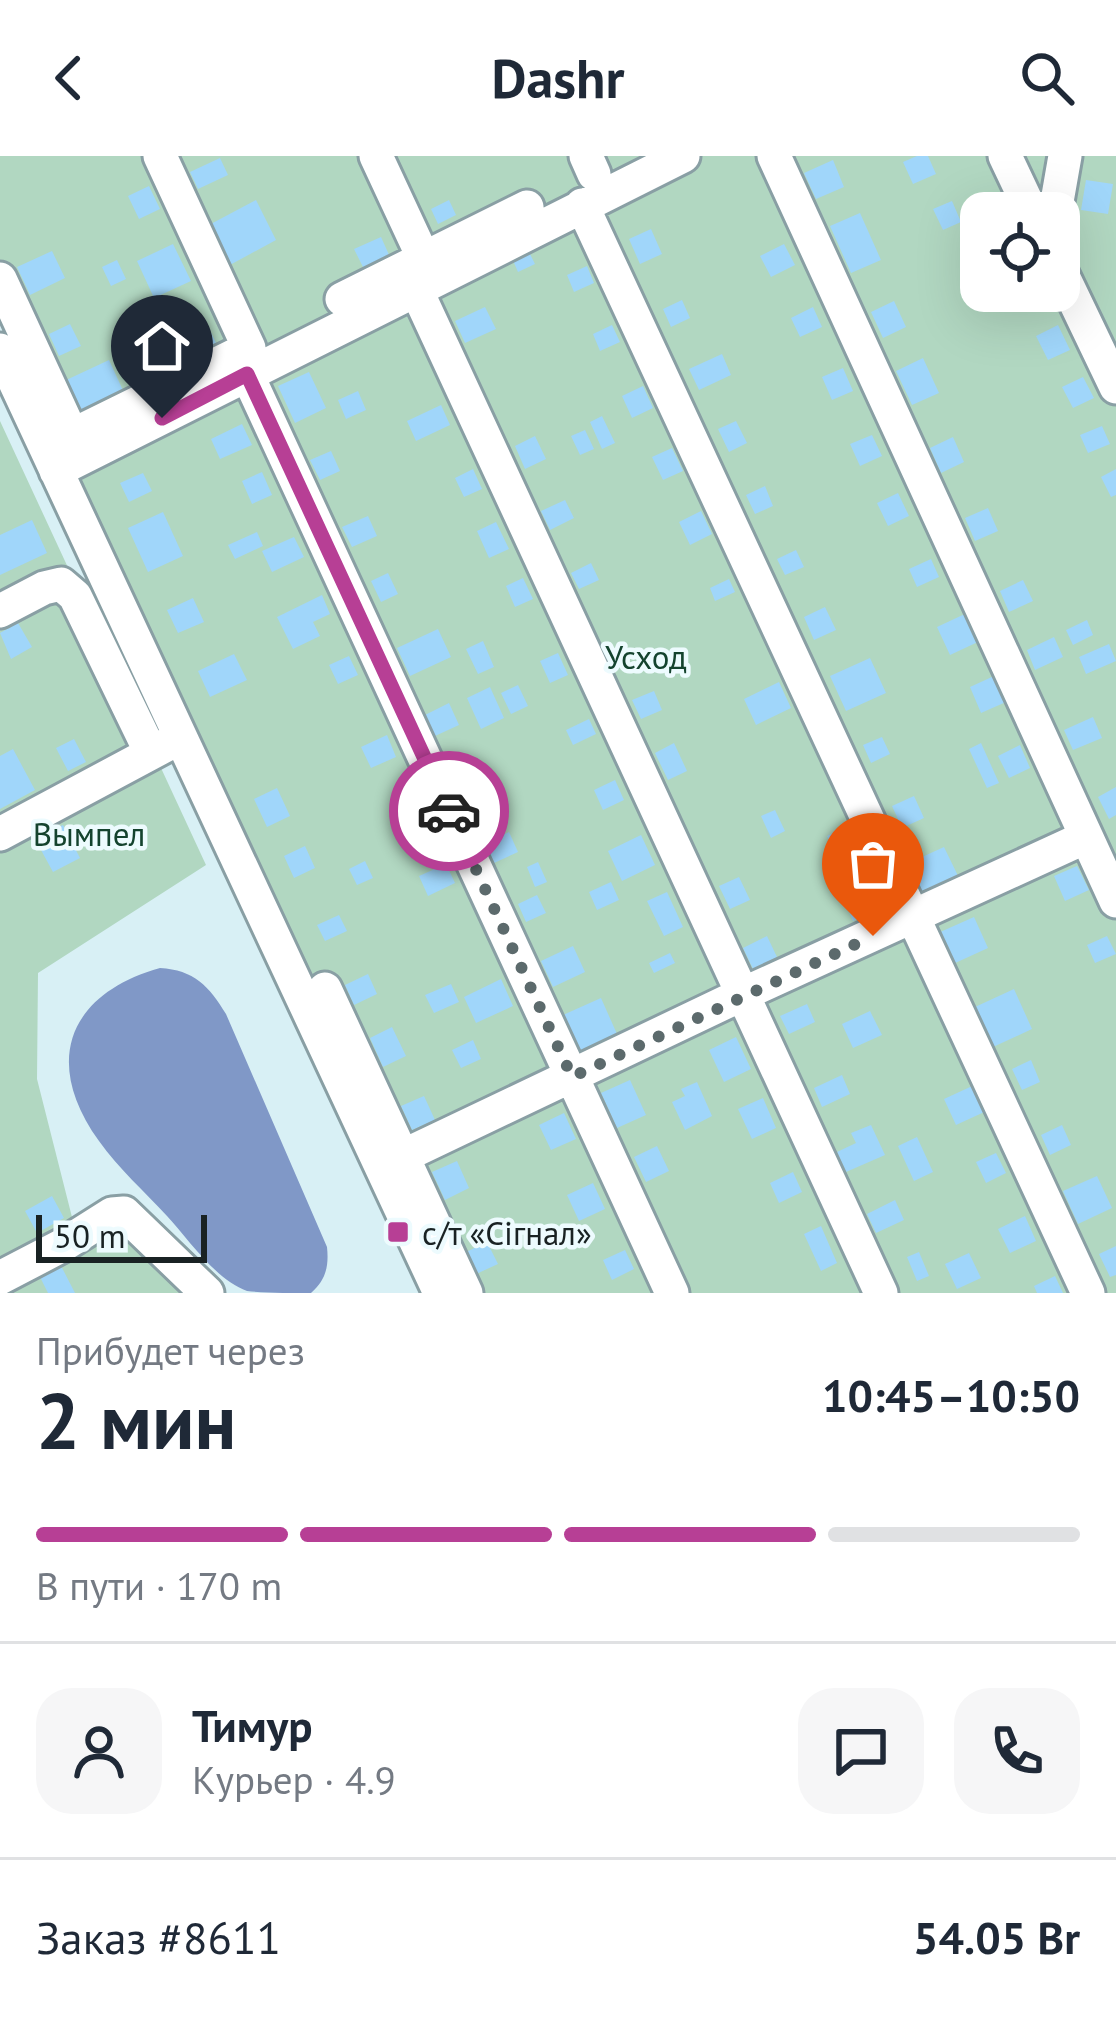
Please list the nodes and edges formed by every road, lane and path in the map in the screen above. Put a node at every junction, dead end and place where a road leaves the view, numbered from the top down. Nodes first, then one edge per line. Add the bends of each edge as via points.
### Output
1 (160, 156) edge
2 (376, 156) edge
3 (630, 156) edge
4 (683, 156) edge
5 (774, 156) edge
6 (1005, 156) edge
7 (1065, 156) edge
8 (587, 178) edge
9 (1022, 192) edge
10 (1059, 192) edge
11 (419, 272) junction
12 (0, 279) edge
13 (1080, 312) edge
14 (248, 361) junction
15 (3, 366) edge
16 (1116, 387) edge
17 (63, 454) junction
18 (0, 611) edge
19 (182, 737) junction
20 (151, 753) junction
21 (0, 834) edge
22 (1086, 837) junction
23 (1116, 901) edge
24 (916, 916) junction
25 (743, 994) junction
26 (572, 1077) junction
27 (404, 1156) junction
28 (0, 1278) edge
29 (207, 1293) edge
30 (440, 1293) edge
31 (466, 1293) edge
32 (672, 1293) edge
33 (881, 1293) edge
34 (1088, 1293) edge

1 - 14 street
2 - 11 street
3 - 8 street
4 - 8 street
5 - 22 street
6 - 9 street
7 - 10 street
8 - 11 street
8 - 24 street
11 - 14 street
11 - 25 street
12 - 17 street
13 - 16 street
14 - 17 street
14 - 26 street
15 - 17 street
17 - 19 street
17 - 27 street
18 - 20 street via 61,584 75,596
19 - 20 street
19 - 30 street
20 - 21 street
22 - 23 street
22 - 24 street
24 - 25 street
24 - 34 street
25 - 26 street
25 - 33 street
26 - 27 street
26 - 32 street
27 - 31 street
28 - 29 street via 124,1213

